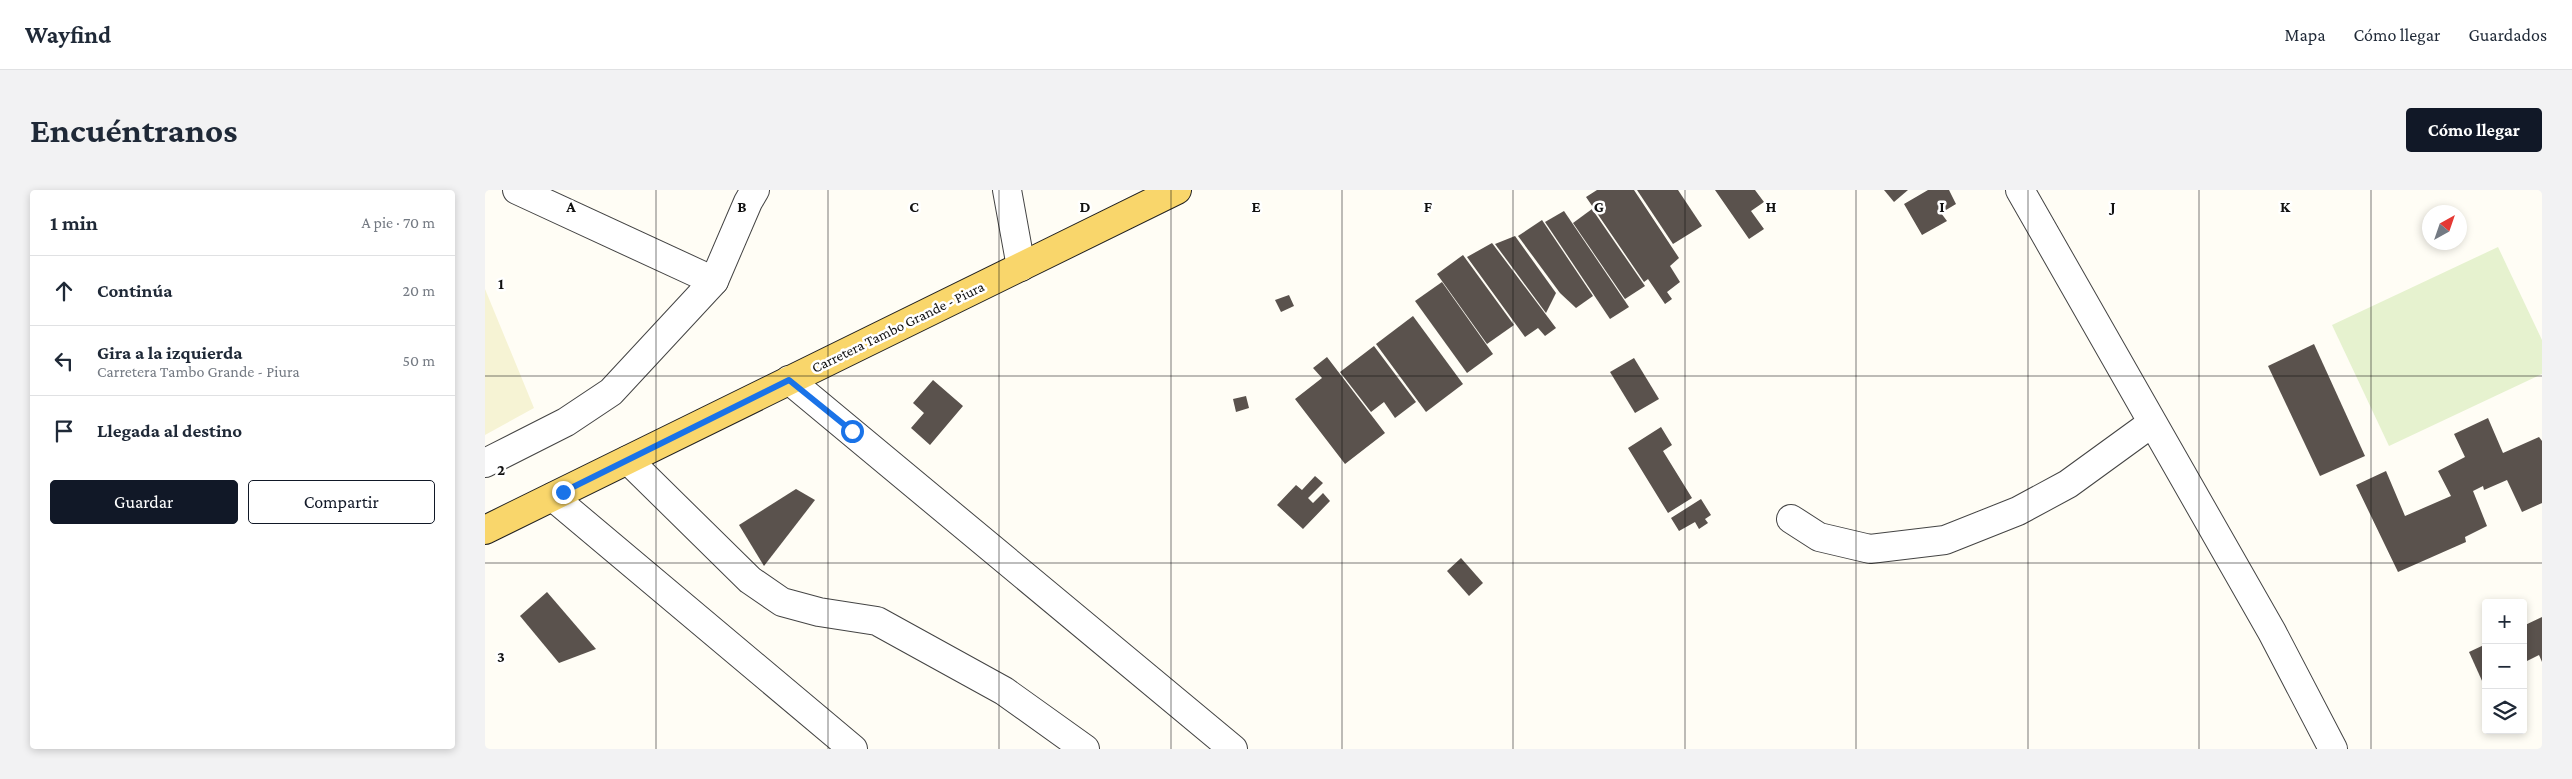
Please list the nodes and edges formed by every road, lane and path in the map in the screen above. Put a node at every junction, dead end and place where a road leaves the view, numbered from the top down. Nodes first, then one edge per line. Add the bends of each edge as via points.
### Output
1 (517, 190) edge
2 (755, 190) edge
3 (1007, 190) edge
4 (1177, 190) edge
5 (2020, 190) edge
6 (1021, 267) junction
7 (714, 282) junction
8 (789, 380) junction
9 (2152, 423) junction
10 (628, 460) junction
11 (485, 463) edge
12 (553, 497) junction
13 (1791, 519) dead end
14 (485, 530) edge
15 (853, 749) edge
16 (1085, 749) edge
17 (1233, 749) edge
18 (2333, 749) edge

1 - 7 street
2 - 7 street
3 - 6 street
4 - 6 main road, Carretera Tambo Grande - Piura
5 - 9 street
6 - 8 main road, Carretera Tambo Grande - Piura
7 - 11 street via 611,392 566,422
8 - 10 main road, Carretera Tambo Grande - Piura
8 - 17 street
9 - 13 street via 2068,484 2018,512 1945,540 1871,549 1819,537
9 - 18 street via 2272,632
10 - 12 main road, Carretera Tambo Grande - Piura
10 - 16 street via 750,580 782,602 819,612 877,621 1004,691
12 - 14 main road, Carretera Tambo Grande - Piura
12 - 15 street

